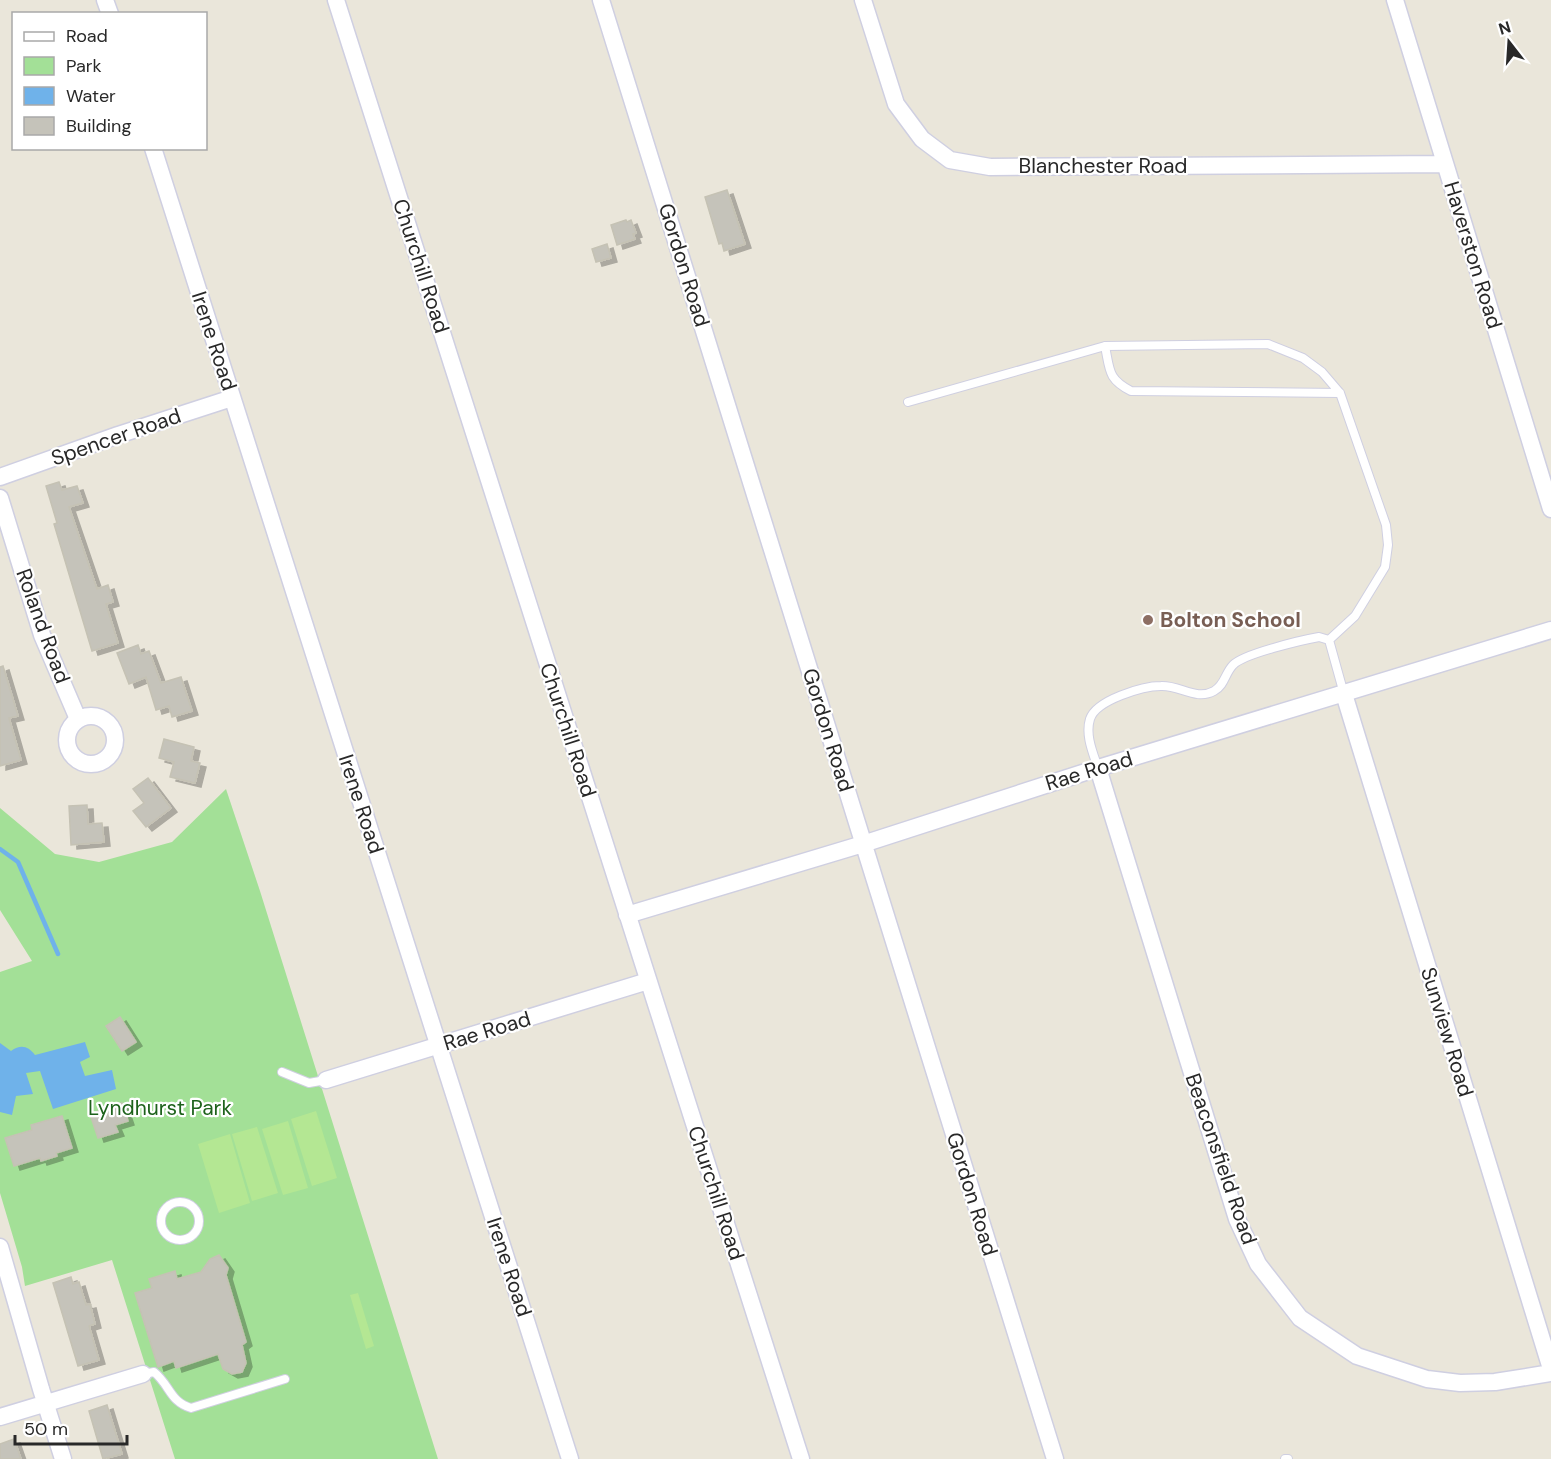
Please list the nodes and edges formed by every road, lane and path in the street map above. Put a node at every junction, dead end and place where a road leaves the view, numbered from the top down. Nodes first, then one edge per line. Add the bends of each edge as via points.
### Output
1 (336, 0) edge
2 (602, 0) edge
3 (862, 0) edge
4 (1395, 0) edge
5 (154, 150) edge
6 (1445, 164) junction
7 (1105, 346) junction
8 (1340, 393) junction
9 (232, 398) junction
10 (908, 402) dead end
11 (0, 477) edge
12 (0, 498) edge
13 (1551, 509) edge
14 (1551, 630) edge
15 (1329, 640) junction
16 (1344, 694) junction
17 (78, 719) dead end
18 (1098, 768) junction
19 (863, 844) junction
20 (627, 915) junction
21 (648, 981) junction
22 (439, 1046) junction
23 (282, 1072) dead end
24 (326, 1080) joint
25 (192, 1236) joint
26 (0, 1247) edge
27 (1551, 1371) edge
28 (143, 1374) joint
29 (285, 1379) dead end
30 (45, 1403) junction
31 (0, 1417) edge
32 (63, 1459) edge
33 (570, 1459) edge
34 (801, 1459) edge
35 (1055, 1459) edge

1 - 20 street, Churchill Road
2 - 19 street, Gordon Road
3 - 6 street, Blanchester Road via 896,104 922,139 950,160 990,167
4 - 6 street, Haverston Road
5 - 9 street, Irene Road
6 - 13 street, Haverston Road
7 - 8 lane via 1268,344 1303,357
7 - 8 lane via 1116,383 1131,391
7 - 10 lane
8 - 15 lane via 1386,525 1388,545 1385,567 1361,607
9 - 11 street, Spencer Road
9 - 22 street, Irene Road
12 - 17 street, Roland Road via 42,635
14 - 16 street, Rae Road
15 - 16 lane
15 - 18 lane via 1303,640 1247,658 1233,665 1214,691 1196,695 1163,685 1136,690 1104,703 1090,717 1088,735
16 - 18 street, Rae Road
16 - 27 street, Sunview Road
18 - 19 street, Rae Road
18 - 27 street, Beaconsfield Road via 1237,1219 1258,1264 1300,1318 1365,1359 1427,1379 1460,1383 1495,1382
19 - 20 street, Rae Road
19 - 35 street, Gordon Road
20 - 21 street, Churchill Road
21 - 22 street, Rae Road
21 - 34 street, Churchill Road
22 - 24 street, Rae Road
22 - 33 street, Irene Road
23 - 24 lane via 309,1083
25 - 25 lane via 200,1220 195,1208 184,1202 166,1208 161,1220 168,1236 180,1240
26 - 30 street
28 - 29 lane via 154,1372 163,1379 177,1403 191,1408
28 - 30 street
30 - 31 street
30 - 32 street

